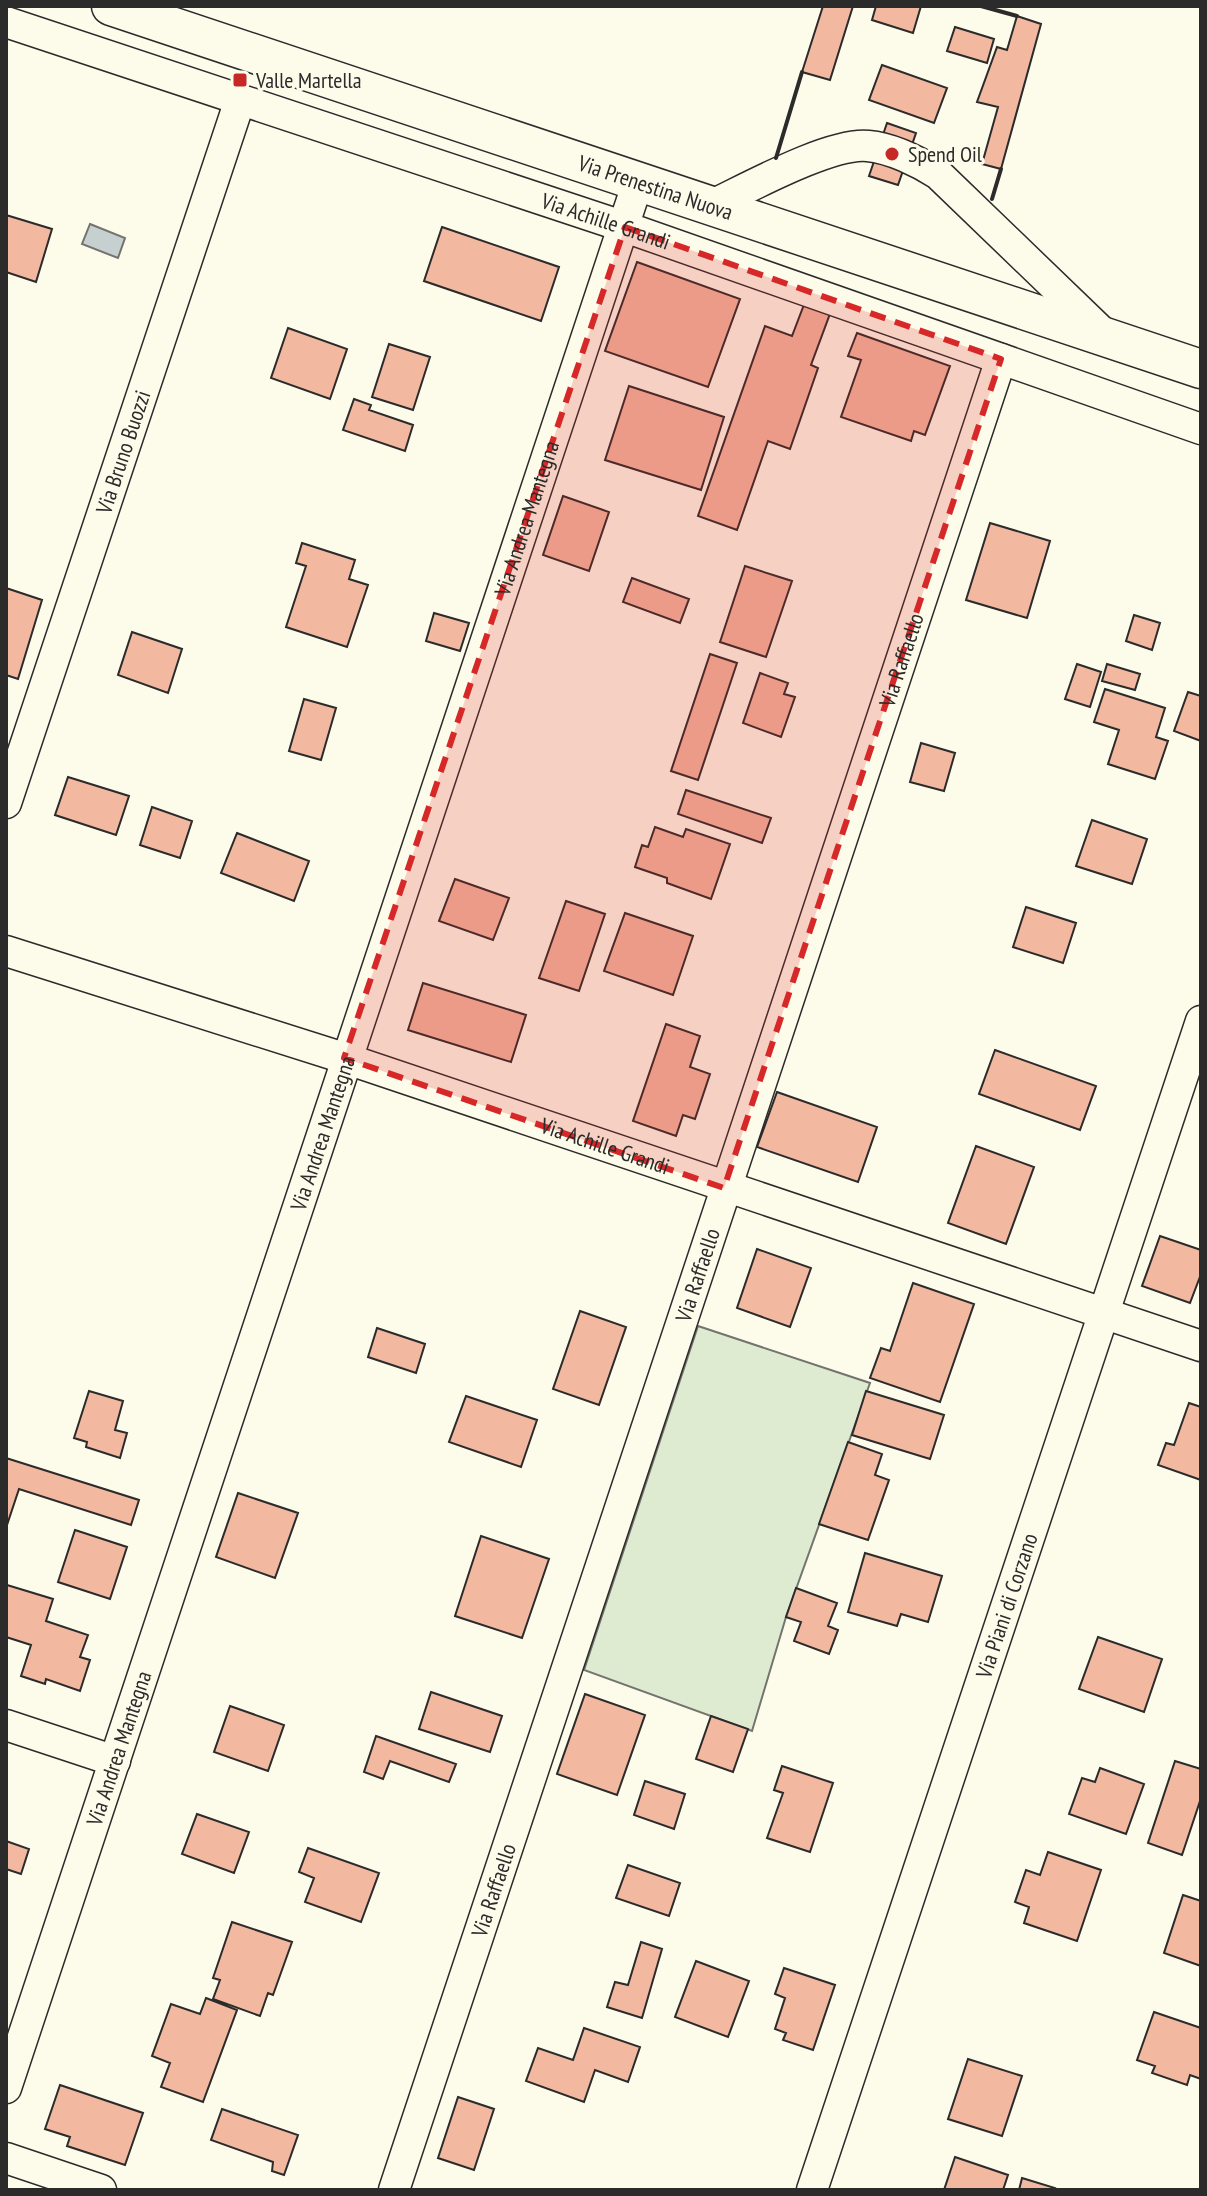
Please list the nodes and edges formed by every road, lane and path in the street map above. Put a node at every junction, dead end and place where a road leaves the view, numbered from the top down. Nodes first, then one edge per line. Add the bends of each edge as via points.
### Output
1 (111, 6) edge
2 (6, 22) edge
3 (240, 100) junction
4 (639, 179) junction
5 (712, 205) junction
6 (625, 227) junction
7 (866, 260) junction
8 (849, 305) junction
9 (1108, 339) junction
10 (1001, 359) junction
11 (1201, 369) edge
12 (1201, 429) edge
13 (6, 803) edge
14 (6, 951) edge
15 (1201, 1021) edge
16 (344, 1058) junction
17 (724, 1188) junction
18 (1103, 1313) junction
19 (1201, 1346) edge
20 (6, 1725) edge
21 (115, 1761) junction
22 (6, 2088) edge
23 (6, 2158) edge
24 (101, 2190) edge
25 (394, 2190) edge
26 (812, 2190) edge

1 - 4 main road, Via Prenestina Nuova
2 - 3 street, Via Achille Grandi
3 - 6 street, Via Achille Grandi
3 - 13 street, Via Bruno Buozzi
4 - 5 main road, Via Prenestina Nuova
4 - 6 street, Via Andrea Mantegna
5 - 7 main road, Via Prenestina Nuova
5 - 9 street via 829,152 869,146 938,174
6 - 8 street, Via Achille Grandi
6 - 16 street, Via Andrea Mantegna
7 - 8 street
7 - 9 main road, Via Prenestina Nuova
8 - 10 street, Via Achille Grandi
9 - 11 main road, Via Prenestina Nuova
10 - 12 street, Via Achille Grandi
10 - 17 street, Via Raffaello
14 - 16 street, Via Achille Grandi
15 - 18 street, Via Piani di Corzano
16 - 17 street, Via Achille Grandi
16 - 21 street, Via Andrea Mantegna
17 - 18 street, Via Achille Grandi
17 - 25 street, Via Raffaello
18 - 19 street, Via Achille Grandi
18 - 26 street, Via Piani di Corzano
20 - 21 street
21 - 22 street, Via Andrea Mantegna
23 - 24 street

